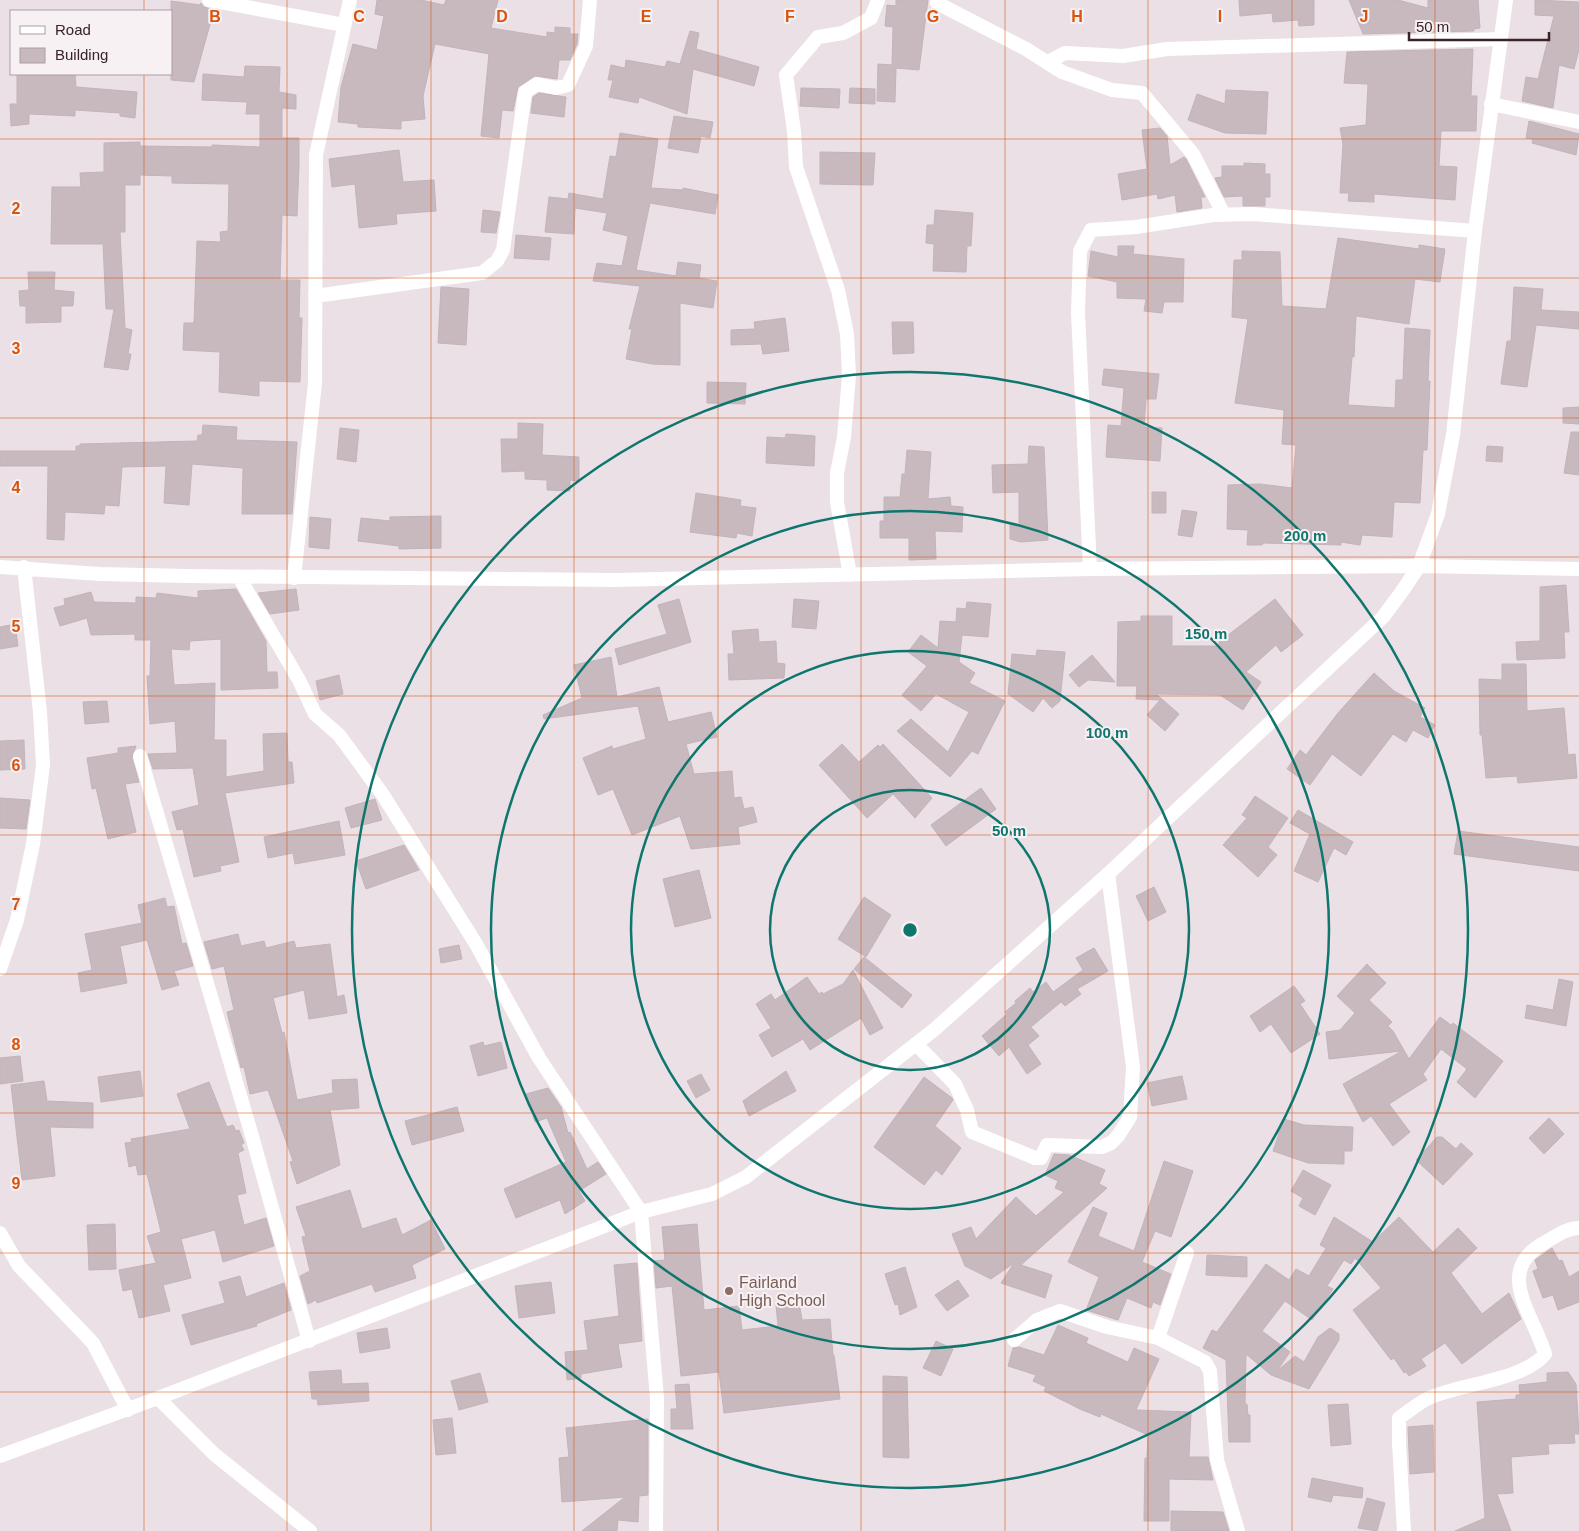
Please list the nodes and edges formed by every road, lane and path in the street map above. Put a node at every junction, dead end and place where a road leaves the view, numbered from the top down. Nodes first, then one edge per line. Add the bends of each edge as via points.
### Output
1 (209, 0) edge
2 (350, 0) edge
3 (590, 0) edge
4 (878, 0) edge
5 (1506, 0) edge
6 (937, 3) dead end
7 (344, 25) junction
8 (1501, 38) junction
9 (1048, 62) junction
10 (1491, 104) junction
11 (1579, 122) edge
12 (1224, 215) junction
13 (1476, 231) junction
14 (316, 296) junction
15 (1419, 566) junction
16 (0, 567) edge
17 (24, 567) junction
18 (1090, 569) junction
19 (1579, 569) edge
20 (850, 575) junction
21 (239, 577) junction
22 (294, 578) junction
23 (140, 756) dead end
24 (1108, 874) junction
25 (0, 969) edge
26 (916, 1044) junction
27 (641, 1212) junction
28 (1579, 1228) edge
29 (0, 1233) edge
30 (1187, 1253) dead end
31 (1158, 1338) junction
32 (1014, 1340) dead end
33 (309, 1341) junction
34 (158, 1398) junction
35 (128, 1410) junction
36 (0, 1456) edge
37 (310, 1531) edge
38 (656, 1531) edge
39 (1238, 1531) edge
40 (1404, 1531) edge

1 - 7 street
2 - 7 street
3 - 14 street via 586,46 568,84 556,88 537,84 526,92 503,250 497,261 482,273
4 - 20 street via 871,18 843,33 818,37 786,75 796,167 838,290 848,334 849,376 844,437 837,473 837,502
5 - 8 street
6 - 9 street
7 - 14 street via 316,155
8 - 9 street via 1167,49 1123,56 1065,53
8 - 10 street
9 - 12 street via 1062,72 1112,90 1142,93 1193,154
10 - 11 street
10 - 13 street
12 - 13 street via 1253,214
12 - 18 street via 1091,230 1080,251 1078,314
13 - 15 street via 1453,435 1438,514
14 - 22 street via 315,383
15 - 18 street
15 - 19 street
15 - 24 street via 1383,617
16 - 17 street
17 - 21 street via 100,574
17 - 25 street via 43,765 33,844 17,920
18 - 20 street
20 - 22 street via 616,580
21 - 22 street
21 - 27 street via 299,680 315,714 339,735 383,795 476,944 538,1058
23 - 33 street
24 - 26 street
24 - 26 street via 1133,1067 1130,1117 1111,1143 1102,1147 1047,1145 1041,1158 1035,1158 972,1132 955,1084
26 - 27 street via 746,1177 712,1194
27 - 33 street
27 - 38 street via 657,1398
28 - 40 street via 1571,1228 1532,1250 1520,1267 1517,1282 1545,1354 1538,1362 1426,1399 1399,1418
29 - 35 street via 19,1266 93,1343
30 - 31 street
31 - 32 street via 1106,1328 1060,1311 1037,1320
31 - 39 street via 1206,1362 1210,1371 1217,1460
33 - 34 street
34 - 35 street
34 - 37 street via 214,1454
35 - 36 street

